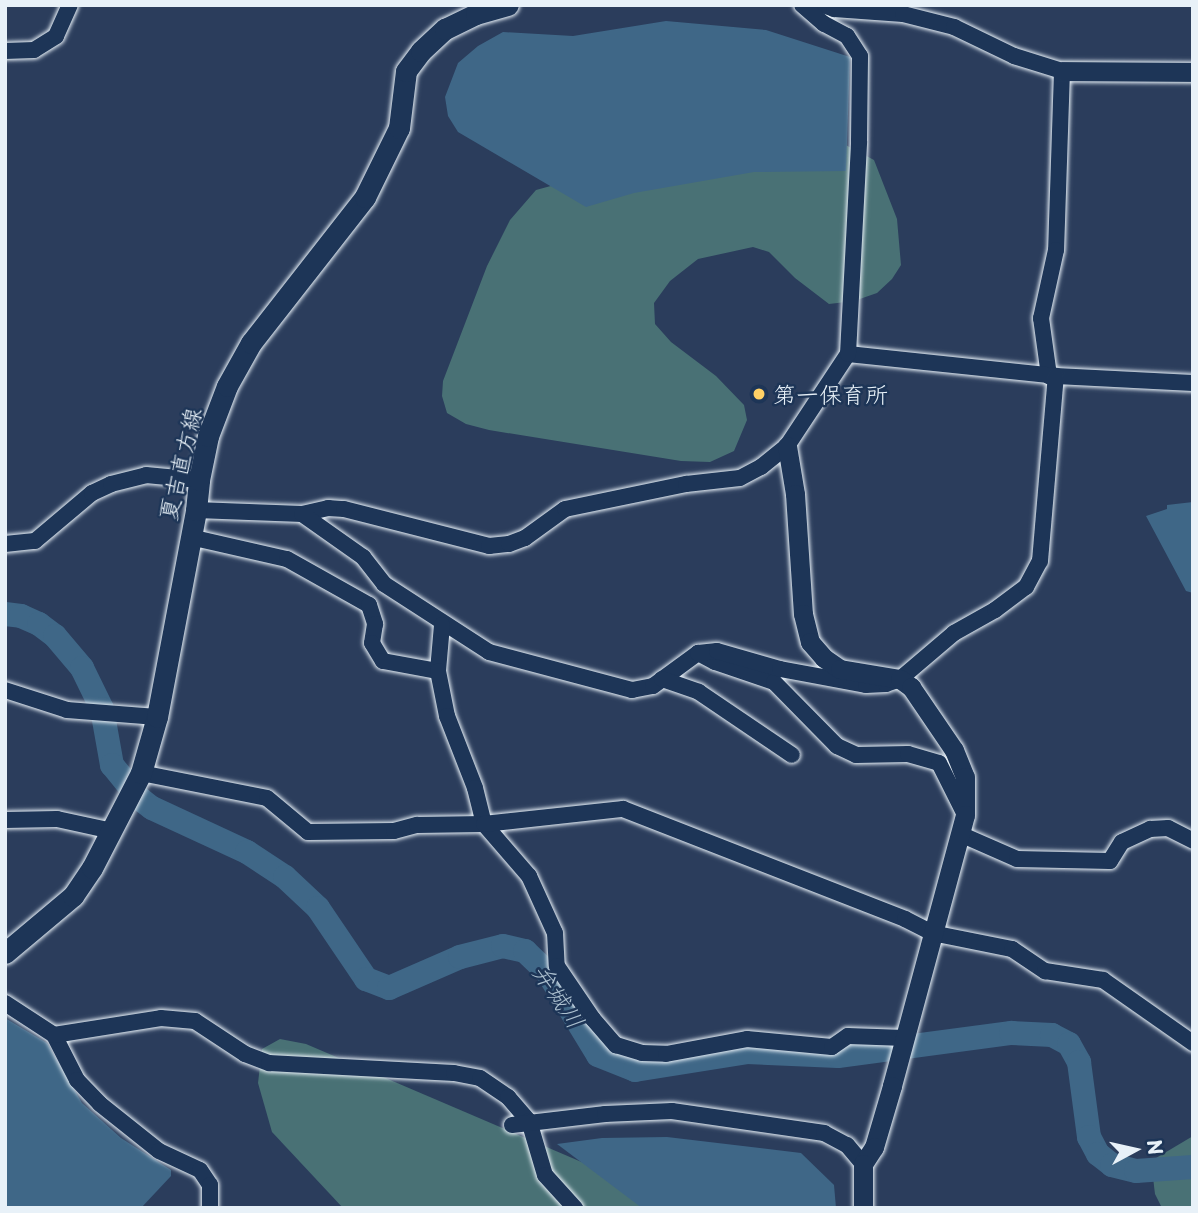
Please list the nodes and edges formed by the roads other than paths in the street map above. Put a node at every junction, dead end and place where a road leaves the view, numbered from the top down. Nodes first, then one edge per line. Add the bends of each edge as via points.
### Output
1 (69, 5) edge
2 (508, 5) edge
3 (802, 5) edge
4 (823, 5) edge
5 (5, 51) edge
6 (1062, 71) junction
7 (1193, 72) edge
8 (848, 354) junction
9 (1052, 376) junction
10 (1193, 383) edge
11 (787, 446) junction
12 (198, 480) junction
13 (196, 510) junction
14 (302, 514) junction
15 (190, 537) junction
16 (5, 544) edge
17 (442, 625) junction
18 (698, 653) junction
19 (438, 671) junction
20 (662, 679) junction
21 (900, 679) junction
22 (5, 691) edge
23 (157, 717) junction
24 (792, 755) dead end
25 (141, 773) junction
26 (5, 820) edge
27 (116, 823) junction
28 (484, 824) junction
29 (963, 825) junction
30 (1193, 841) edge
31 (932, 933) junction
32 (5, 953) edge
33 (5, 1003) edge
34 (54, 1035) junction
35 (905, 1038) junction
36 (1193, 1043) edge
37 (529, 1121) junction
38 (512, 1125) dead end
39 (863, 1164) junction
40 (210, 1208) edge
41 (575, 1208) edge
42 (863, 1208) edge

1 - 5 street via 56,36 34,50
2 - 12 main road, 夏吉直方線 via 445,29 406,71 399,128 365,197 251,343 227,386
3 - 8 street via 847,36 860,56
4 - 6 street via 903,14 954,27 1014,56
6 - 7 street
6 - 9 street via 1056,250 1041,318
8 - 9 street
8 - 11 street
9 - 10 street
9 - 21 street via 1040,561 1026,587 954,633
11 - 14 street via 740,478 686,484 565,509 509,544 489,546 344,509
11 - 21 street via 803,614 810,642 840,669
12 - 13 main road, 夏吉直方線
12 - 16 street via 146,475 111,484 92,493 35,541
13 - 14 street
13 - 15 main road, 夏吉直方線
14 - 17 street via 363,557 384,584
15 - 19 street via 287,559 369,605 375,624 372,643 383,661
15 - 23 main road, 夏吉直方線
17 - 19 street
17 - 20 street via 489,652 632,690
18 - 20 street
18 - 21 street via 717,651 866,685
18 - 29 street via 774,682 837,746 856,755 908,754 939,763
19 - 28 street via 447,716
20 - 24 street via 699,692
21 - 29 street via 954,750 965,777
22 - 23 street via 67,710
23 - 25 main road, 夏吉直方線
25 - 27 main road, 夏吉直方線
25 - 28 street via 267,798 308,832
26 - 27 street
27 - 32 main road, 夏吉直方線 via 73,896
28 - 31 street via 623,809
28 - 35 street via 529,876 555,933 558,966 616,1045 666,1054 747,1039 832,1046 848,1036
29 - 30 street via 1017,859 1110,861 1122,842 1168,828
29 - 31 street
31 - 35 street
31 - 36 street via 1012,949 1045,971 1103,980
33 - 34 street
34 - 37 street via 161,1018 195,1021 245,1054 269,1063 480,1078 508,1097
34 - 40 street via 77,1080 100,1104 159,1151 200,1170 210,1185
35 - 39 street via 874,1147
37 - 38 street
37 - 39 street via 672,1111 824,1133 847,1145
37 - 41 street via 545,1175
39 - 42 street

